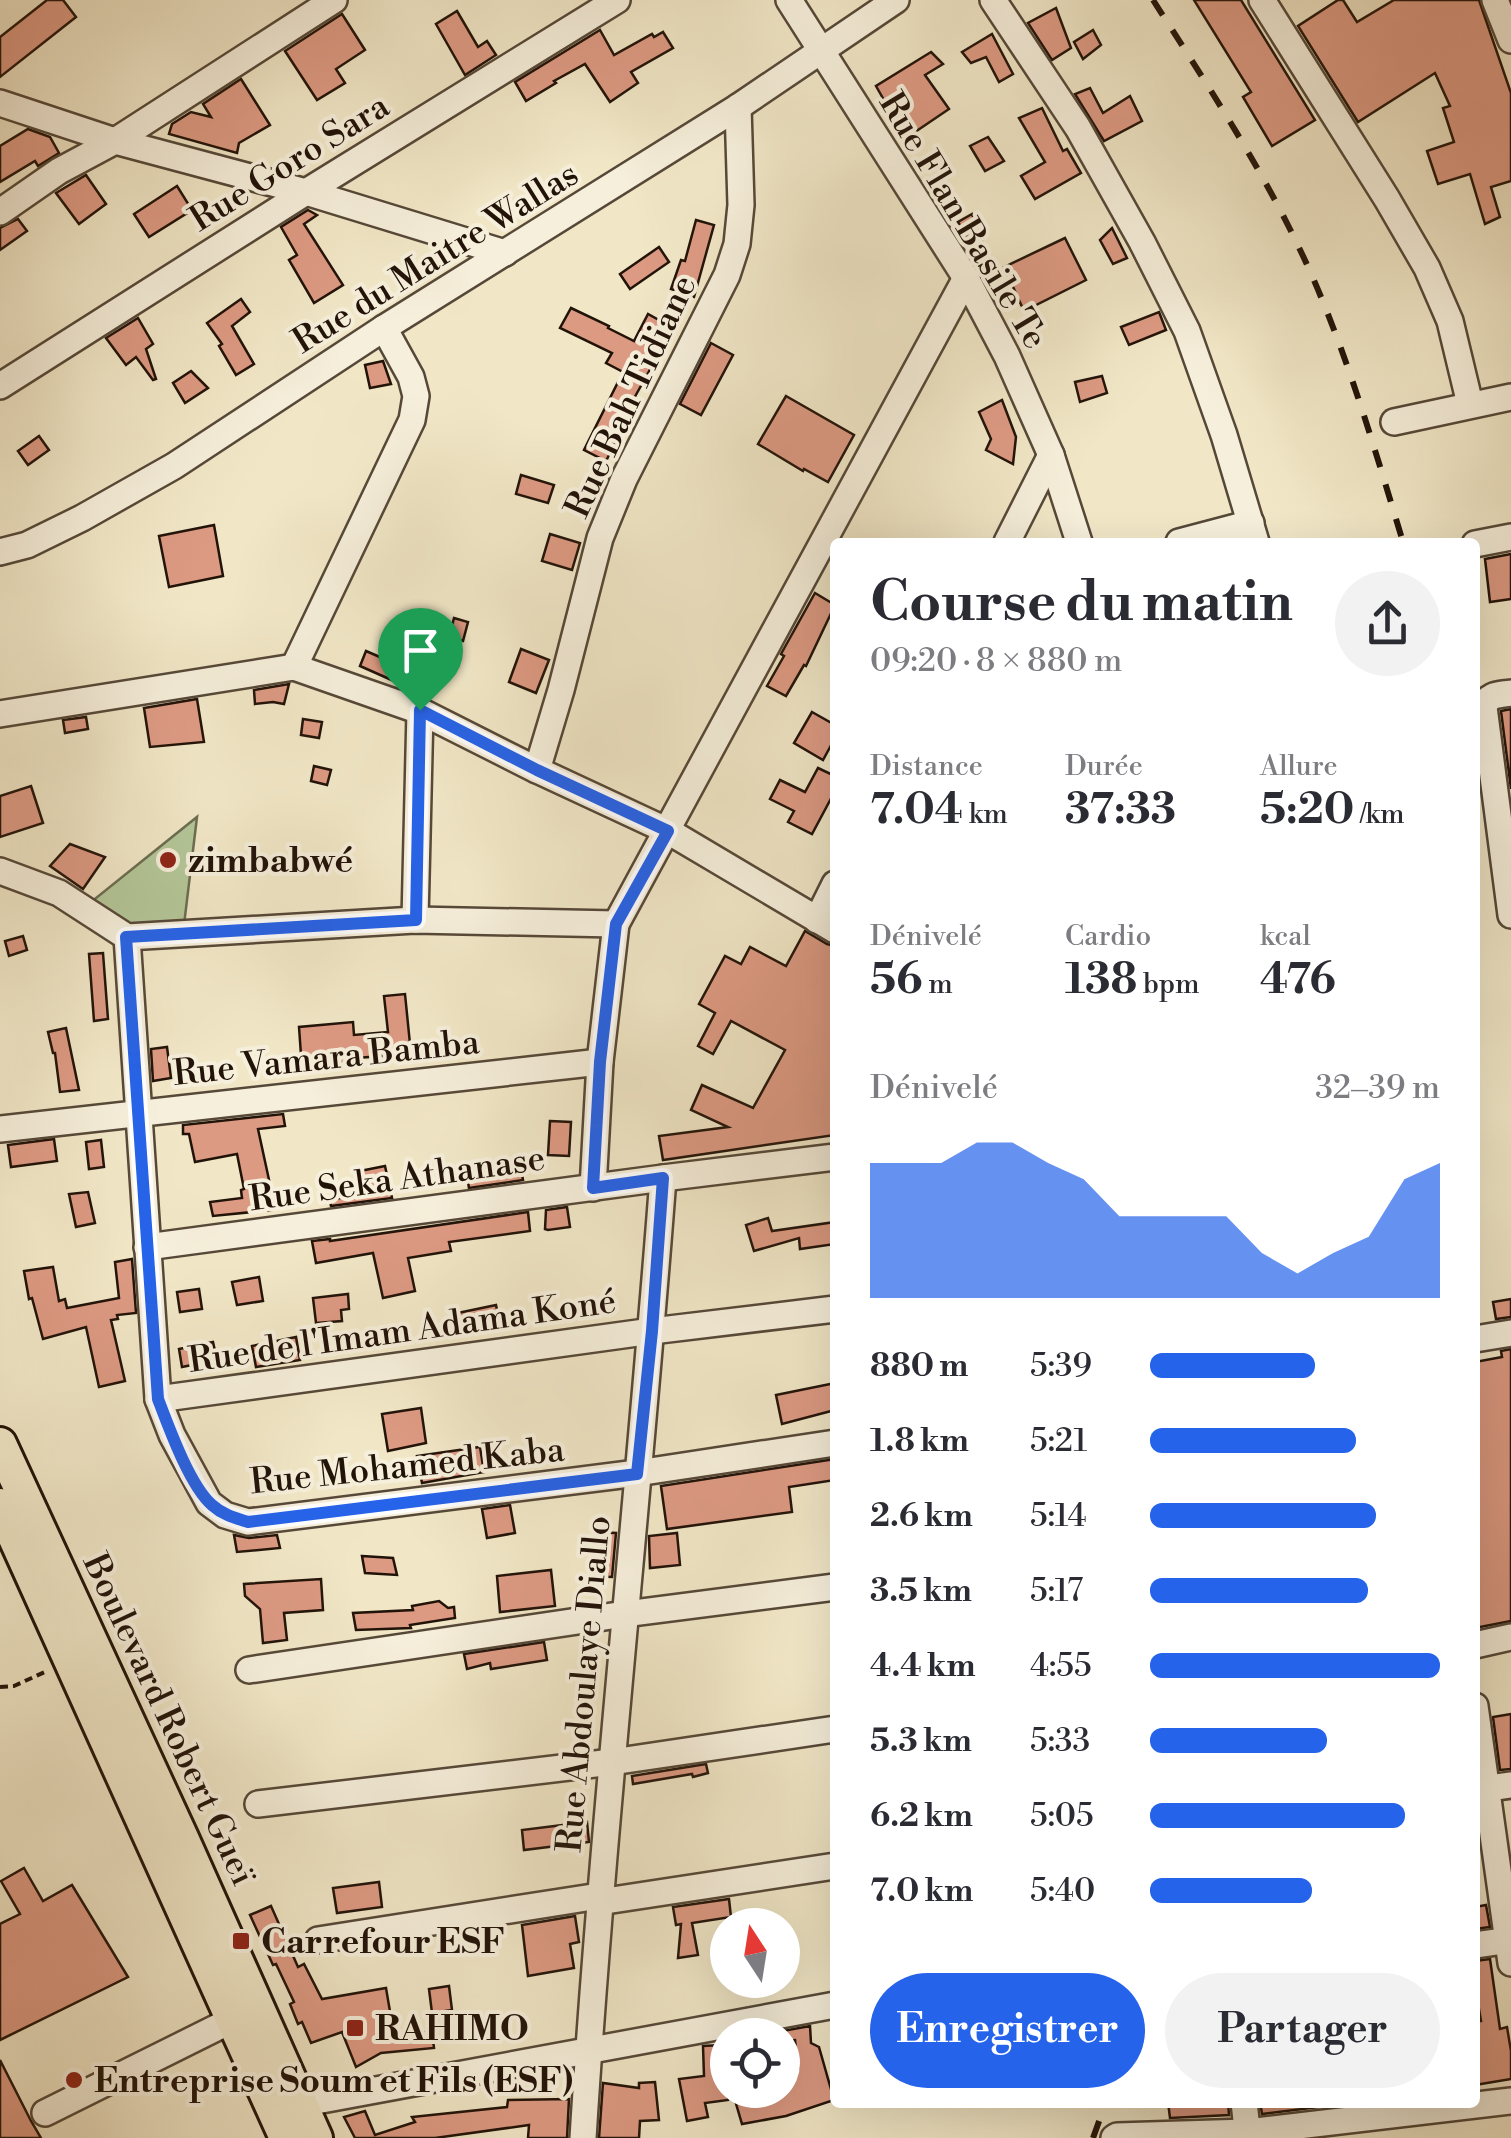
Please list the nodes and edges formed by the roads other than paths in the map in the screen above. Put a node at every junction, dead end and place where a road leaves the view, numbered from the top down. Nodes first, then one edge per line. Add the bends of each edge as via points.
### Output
1 (334, 0) edge
2 (617, 0) edge
3 (788, 0) edge
4 (896, 0) edge
5 (994, 0) edge
6 (1262, 0) edge
7 (1495, 0) edge
8 (1511, 40) edge
9 (821, 50) junction
10 (0, 103) edge
11 (738, 107) junction
12 (115, 141) junction
13 (306, 192) junction
14 (0, 212) edge
15 (506, 253) junction
16 (966, 278) junction
17 (384, 328) junction
18 (0, 386) edge
19 (1511, 397) edge
20 (1470, 404) junction
21 (1394, 422) dead end
22 (1051, 454) junction
23 (1254, 533) edge
24 (1511, 537) edge
25 (1009, 538) edge
26 (1078, 538) edge
27 (1212, 538) edge
28 (1480, 543) edge
29 (0, 552) edge
30 (294, 668) junction
31 (1511, 693) edge
32 (420, 710) junction
33 (0, 714) edge
34 (537, 770) junction
35 (668, 831) junction
36 (0, 871) edge
37 (1511, 915) edge
38 (416, 920) junction
39 (616, 924) junction
40 (826, 925) edge
41 (126, 937) junction
42 (600, 1062) junction
43 (139, 1112) junction
44 (0, 1129) edge
45 (830, 1158) edge
46 (663, 1178) junction
47 (593, 1188) junction
48 (147, 1247) junction
49 (830, 1311) edge
50 (652, 1331) junction
51 (1511, 1333) edge
52 (1480, 1339) edge
53 (158, 1399) junction
54 (830, 1443) edge
55 (0, 1444) edge
56 (637, 1474) junction
57 (0, 1505) edge
58 (830, 1588) edge
59 (625, 1614) junction
60 (1511, 1638) edge
61 (1480, 1644) edge
62 (249, 1670) dead end
63 (830, 1730) edge
64 (612, 1762) junction
65 (1511, 1785) edge
66 (1480, 1789) edge
67 (258, 1804) dead end
68 (830, 1867) edge
69 (599, 1899) junction
70 (318, 1940) dead end
71 (1480, 1945) edge
72 (1510, 1948) edge
73 (830, 2006) edge
74 (232, 2020) junction
75 (589, 2049) junction
76 (1511, 2101) edge
77 (300, 2104) junction
78 (1480, 2106) edge
79 (1245, 2108) edge
80 (1464, 2108) edge
81 (45, 2113) dead end
82 (1391, 2119) edge
83 (1247, 2135) edge
84 (286, 2138) edge
85 (316, 2138) edge
86 (583, 2138) edge
87 (1114, 2138) edge

1 - 12 street
2 - 13 street, Rue Goro Sara
3 - 9 street, Rue Flan Basile Te
4 - 9 street, Rue du Maitre Wallas
5 - 23 street via 1078,128 1188,331
6 - 20 street via 1427,268 1450,321
7 - 8 street
9 - 11 street, Rue du Maitre Wallas
9 - 16 street, Rue Flan Basile Te
10 - 12 street
11 - 15 street, Rue du Maitre Wallas
11 - 34 street, Rue Bah Tidiane via 738,244 600,538
12 - 13 street
12 - 14 street
13 - 15 street
13 - 18 street, Rue Goro Sara
15 - 17 street, Rue du Maitre Wallas
16 - 22 street, Rue Flan Basile Te
16 - 35 street
17 - 29 street, Rue du Maitre Wallas via 174,466 26,545
17 - 30 street via 411,377 412,420
19 - 20 street
20 - 21 street
22 - 25 street
22 - 26 street, Rue Flan Basile Te
23 - 27 street
24 - 28 street
30 - 32 street
30 - 33 street
31 - 37 street via 1492,696 1484,708
32 - 34 street
32 - 38 street
34 - 35 street
35 - 39 street
35 - 40 street
36 - 41 street via 59,893
38 - 39 street
38 - 41 street
39 - 42 street
41 - 43 street, Rue Mohamed Kaba
42 - 43 street, Rue Vamara Bamba
42 - 47 street
43 - 44 street, Rue Vamara Bamba
43 - 48 street, Rue Mohamed Kaba
45 - 46 street, Rue Seka Athanase
46 - 47 street, Rue Seka Athanase
46 - 50 street, Rue Abdoulaye Diallo
47 - 48 street, Rue Seka Athanase
48 - 53 street, Rue Mohamed Kaba
49 - 50 street, Rue de l'Imam Adama Koné
50 - 53 street, Rue de l'Imam Adama Koné
50 - 56 street, Rue Abdoulaye Diallo
51 - 52 street
53 - 56 street, Rue Mohamed Kaba via 209,1503 248,1522
54 - 56 street, Rue Mohamed Kaba
55 - 77 main road, Boulevard Robert Gueï
56 - 59 street, Rue Abdoulaye Diallo
57 - 74 main road, Boulevard Robert Gueï
58 - 59 street
59 - 62 street
59 - 64 street, Rue Abdoulaye Diallo
60 - 61 street
63 - 64 street
64 - 67 street
64 - 69 street, Rue Abdoulaye Diallo
65 - 66 street
66 - 72 street
68 - 69 street
69 - 70 street
69 - 75 street, Rue Abdoulaye Diallo
71 - 72 street
73 - 75 street
74 - 81 street
74 - 84 main road, Boulevard Robert Gueï
75 - 77 street
75 - 86 street, Rue Abdoulaye Diallo
76 - 78 street
77 - 85 main road, Boulevard Robert Gueï
79 - 83 street
80 - 82 street
82 - 83 street
83 - 87 street

